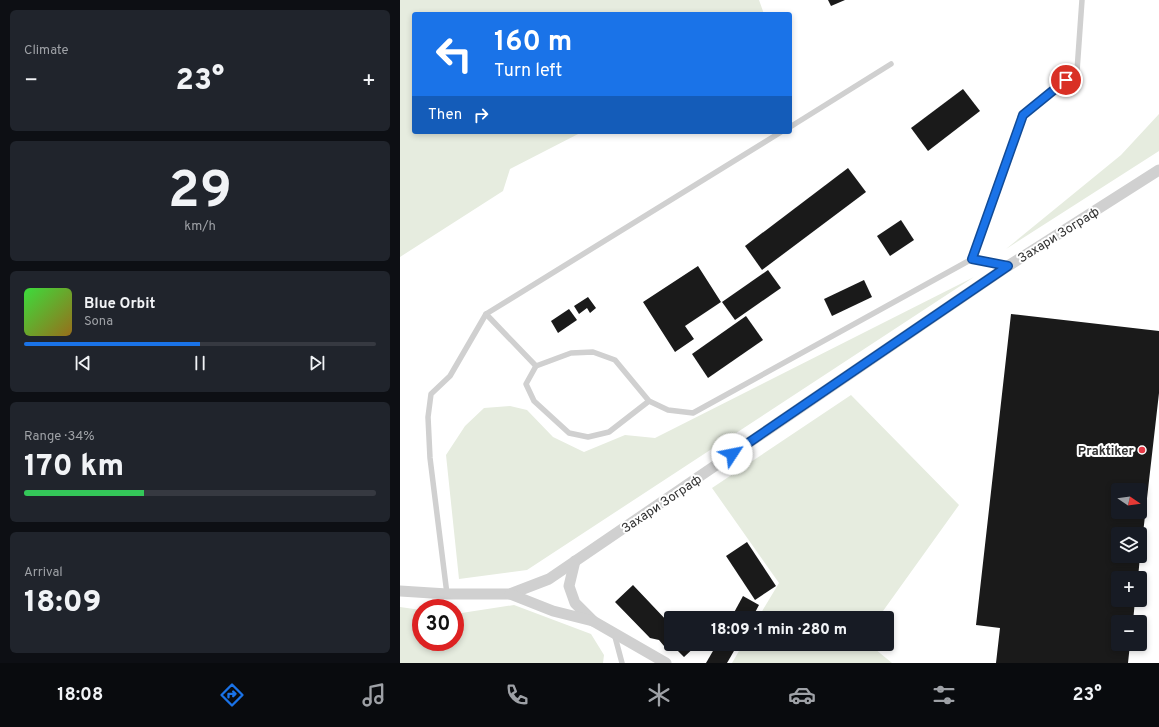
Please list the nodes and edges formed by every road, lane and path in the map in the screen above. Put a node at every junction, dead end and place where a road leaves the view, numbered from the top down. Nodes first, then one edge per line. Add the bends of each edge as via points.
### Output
1 (1082, 0) edge
2 (891, 64) dead end
3 (792, 125) edge
4 (778, 134) edge
5 (1159, 170) edge
6 (972, 259) junction
7 (1008, 266) junction
8 (486, 314) junction
9 (536, 366) junction
10 (649, 401) junction
11 (575, 561) junction
12 (400, 591) edge
13 (447, 594) junction
14 (510, 594) junction
15 (593, 621) junction
16 (614, 633) junction
17 (622, 663) edge
18 (666, 663) edge

1 - 6 lane via 1077,71 1023,115
2 - 3 lane
4 - 8 lane
5 - 7 street, Захари Зограф
6 - 7 lane
6 - 10 lane via 693,413 668,410
7 - 11 street, Захари Зограф
8 - 9 lane
8 - 13 lane via 450,376 431,394 428,417 430,458
9 - 10 lane via 571,353 593,352 615,360
9 - 10 lane via 526,384 534,401 569,433 588,437 608,432
11 - 14 street, Захари Зограф via 549,579
11 - 15 street via 569,586 575,603
12 - 13 street, Захари Зограф
13 - 14 street, Захари Зограф
14 - 15 street via 553,611
15 - 16 street
16 - 17 lane
16 - 18 street

